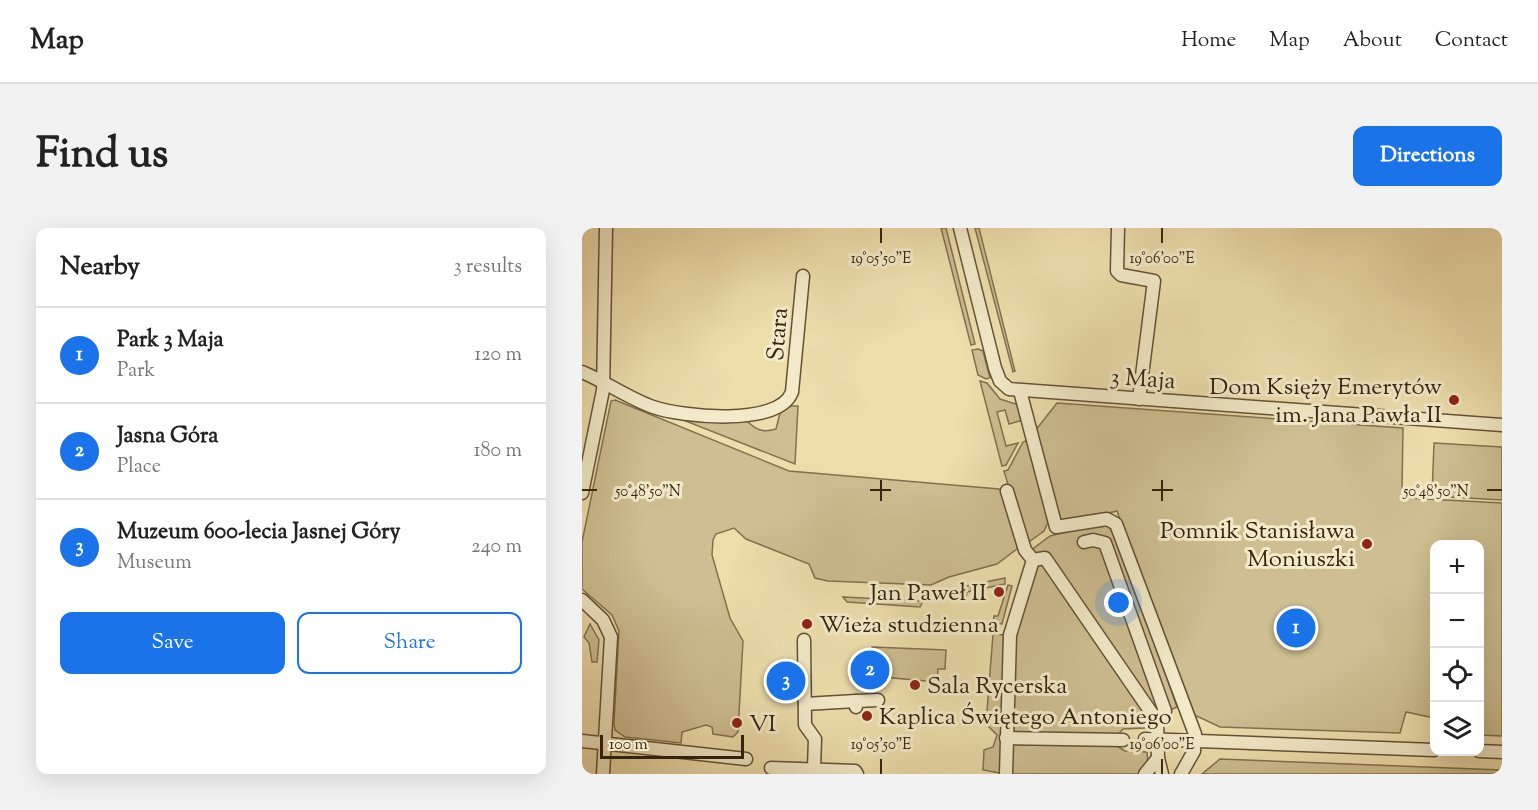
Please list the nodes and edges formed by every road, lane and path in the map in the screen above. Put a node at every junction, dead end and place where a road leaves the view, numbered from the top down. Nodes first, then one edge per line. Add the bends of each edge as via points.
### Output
1 (606, 228) edge
2 (960, 228) edge
3 (1118, 228) edge
4 (803, 276) dead end
5 (582, 372) edge
6 (604, 384) junction
7 (1020, 391) junction
8 (1139, 399) junction
9 (1502, 425) edge
10 (1007, 491) dead end
11 (582, 493) edge
12 (1084, 542) dead end
13 (1033, 560) junction
14 (582, 600) edge
15 (804, 640) dead end
16 (878, 700) dead end
17 (805, 704) junction
18 (1157, 721) junction
19 (1006, 738) junction
20 (1151, 739) junction
21 (1123, 740) dead end
22 (1196, 740) junction
23 (582, 741) edge
24 (604, 744) junction
25 (1430, 750) edge
26 (1484, 751) edge
27 (1502, 752) edge
28 (1158, 758) junction
29 (746, 759) dead end
30 (771, 768) dead end
31 (814, 768) junction
32 (603, 774) edge
33 (857, 774) edge
34 (1005, 774) edge
35 (1145, 774) edge
36 (1162, 774) edge
37 (1181, 774) edge

1 - 6 street
2 - 7 street, 3 Maja via 1000,381
3 - 8 street via 1117,272 1154,281
4 - 6 street, Stara via 791,395 782,406 760,414 672,412
5 - 6 street
6 - 11 street
7 - 8 street, 3 Maja
7 - 22 street via 1056,527 1114,521
8 - 9 street, 3 Maja
10 - 13 street via 1025,550
12 - 18 street via 1106,543 1165,711
13 - 18 street via 1045,558
13 - 19 street via 1010,635
14 - 24 street via 603,620 610,637
15 - 17 street
16 - 17 street via 856,705
17 - 31 street via 805,725 814,739
18 - 20 street
19 - 21 street
19 - 34 street
20 - 22 street
20 - 28 street
22 - 25 street
22 - 37 street
23 - 24 street
24 - 29 street
24 - 32 street
26 - 27 street
28 - 35 street
28 - 36 street
30 - 31 street
31 - 33 street

